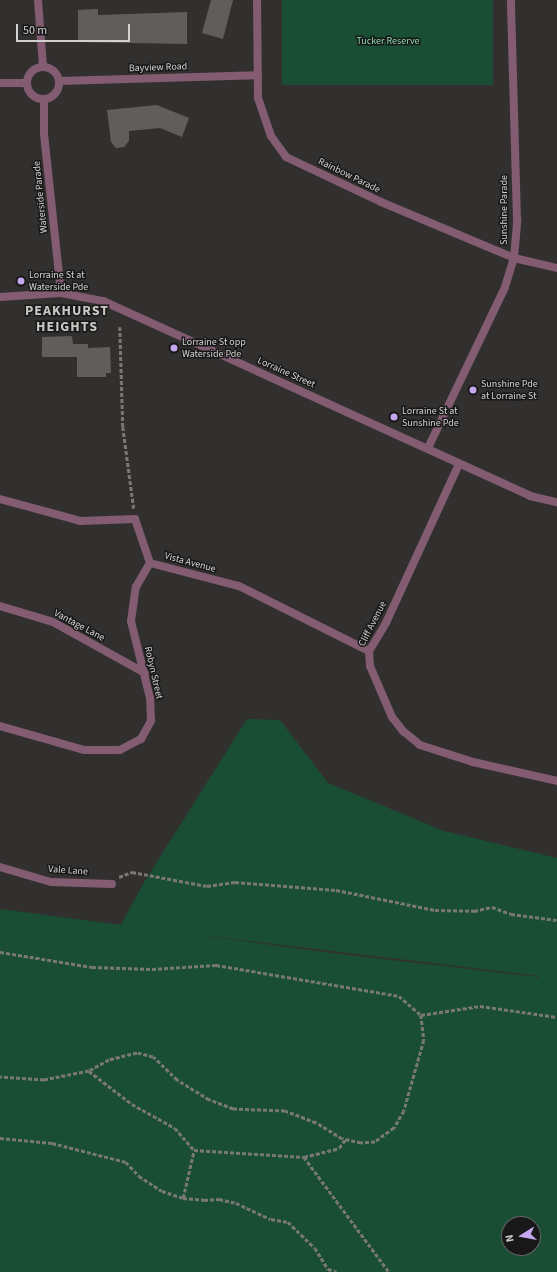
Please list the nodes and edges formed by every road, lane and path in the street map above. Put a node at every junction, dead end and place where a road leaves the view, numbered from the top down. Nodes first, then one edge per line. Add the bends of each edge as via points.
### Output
1 (38, 0) edge
2 (257, 0) edge
3 (511, 0) edge
4 (43, 66) junction
5 (258, 75) junction
6 (59, 81) junction
7 (0, 83) edge
8 (26, 83) junction
9 (44, 99) junction
10 (514, 258) junction
11 (557, 268) edge
12 (61, 293) junction
13 (0, 297) edge
14 (120, 327) dead end
15 (428, 448) junction
16 (459, 464) junction
17 (0, 499) edge
18 (557, 502) edge
19 (135, 519) junction
20 (150, 563) junction
21 (0, 606) edge
22 (369, 651) junction
23 (145, 673) junction
24 (0, 726) edge
25 (557, 781) edge
26 (0, 867) edge
27 (112, 884) joint
28 (557, 920) edge
29 (0, 952) edge
30 (421, 1015) junction
31 (557, 1017) edge
32 (89, 1071) junction
33 (0, 1077) edge
34 (0, 1138) edge
35 (345, 1140) junction
36 (194, 1150) junction
37 (304, 1158) junction
38 (183, 1198) junction
39 (337, 1272) edge
40 (389, 1272) edge

1 - 4 street
2 - 5 street, Rainbow Parade
3 - 10 street, Sunshine Parade via 516,220
4 - 6 street via 52,69
4 - 8 street via 29,73
5 - 6 street, Bayview Road
5 - 10 street, Rainbow Parade via 258,98 271,136 286,157 381,202
6 - 9 street via 57,91
7 - 8 street
8 - 9 street via 30,93
9 - 12 street, Waterside Parade via 44,134
10 - 11 street, Rainbow Parade
10 - 15 street, Sunshine Parade via 505,287
12 - 13 street, Lorraine Street
12 - 15 street, Lorraine Street via 103,301
14 - 19 path via 123,426
15 - 16 street, Lorraine Street
16 - 18 street, Lorraine Street via 530,496
16 - 22 street, Cliff Avenue via 386,623
17 - 19 street via 81,521
19 - 20 street, Vista Avenue
20 - 22 street, Vista Avenue via 239,586
20 - 23 street, Robyn Street via 136,587 131,621
21 - 23 street, Vantage Lane via 53,622
22 - 25 street, Cliff Avenue via 370,666 386,706 403,731 420,744 473,762
23 - 24 street, Robyn Street via 151,721 141,739 120,750 84,750
26 - 27 street, Vale Lane via 51,882
27 - 28 path via 121,876 132,872 207,886 235,882 336,890 435,910 474,911 492,907 511,914
29 - 30 path via 92,967 152,970 216,965 399,996
30 - 31 path via 480,1006
30 - 35 path via 424,1040 404,1111 394,1128 375,1142
32 - 33 path via 44,1080
32 - 35 path via 109,1060 137,1053 153,1057 177,1080 209,1100 233,1109 285,1111 316,1123
32 - 36 path via 132,1104 175,1128
34 - 38 path via 52,1143 126,1162 139,1176 162,1191
35 - 37 path via 339,1148
36 - 37 path
36 - 38 path
37 - 40 path
38 - 39 path via 219,1199 288,1222 315,1248 328,1269

